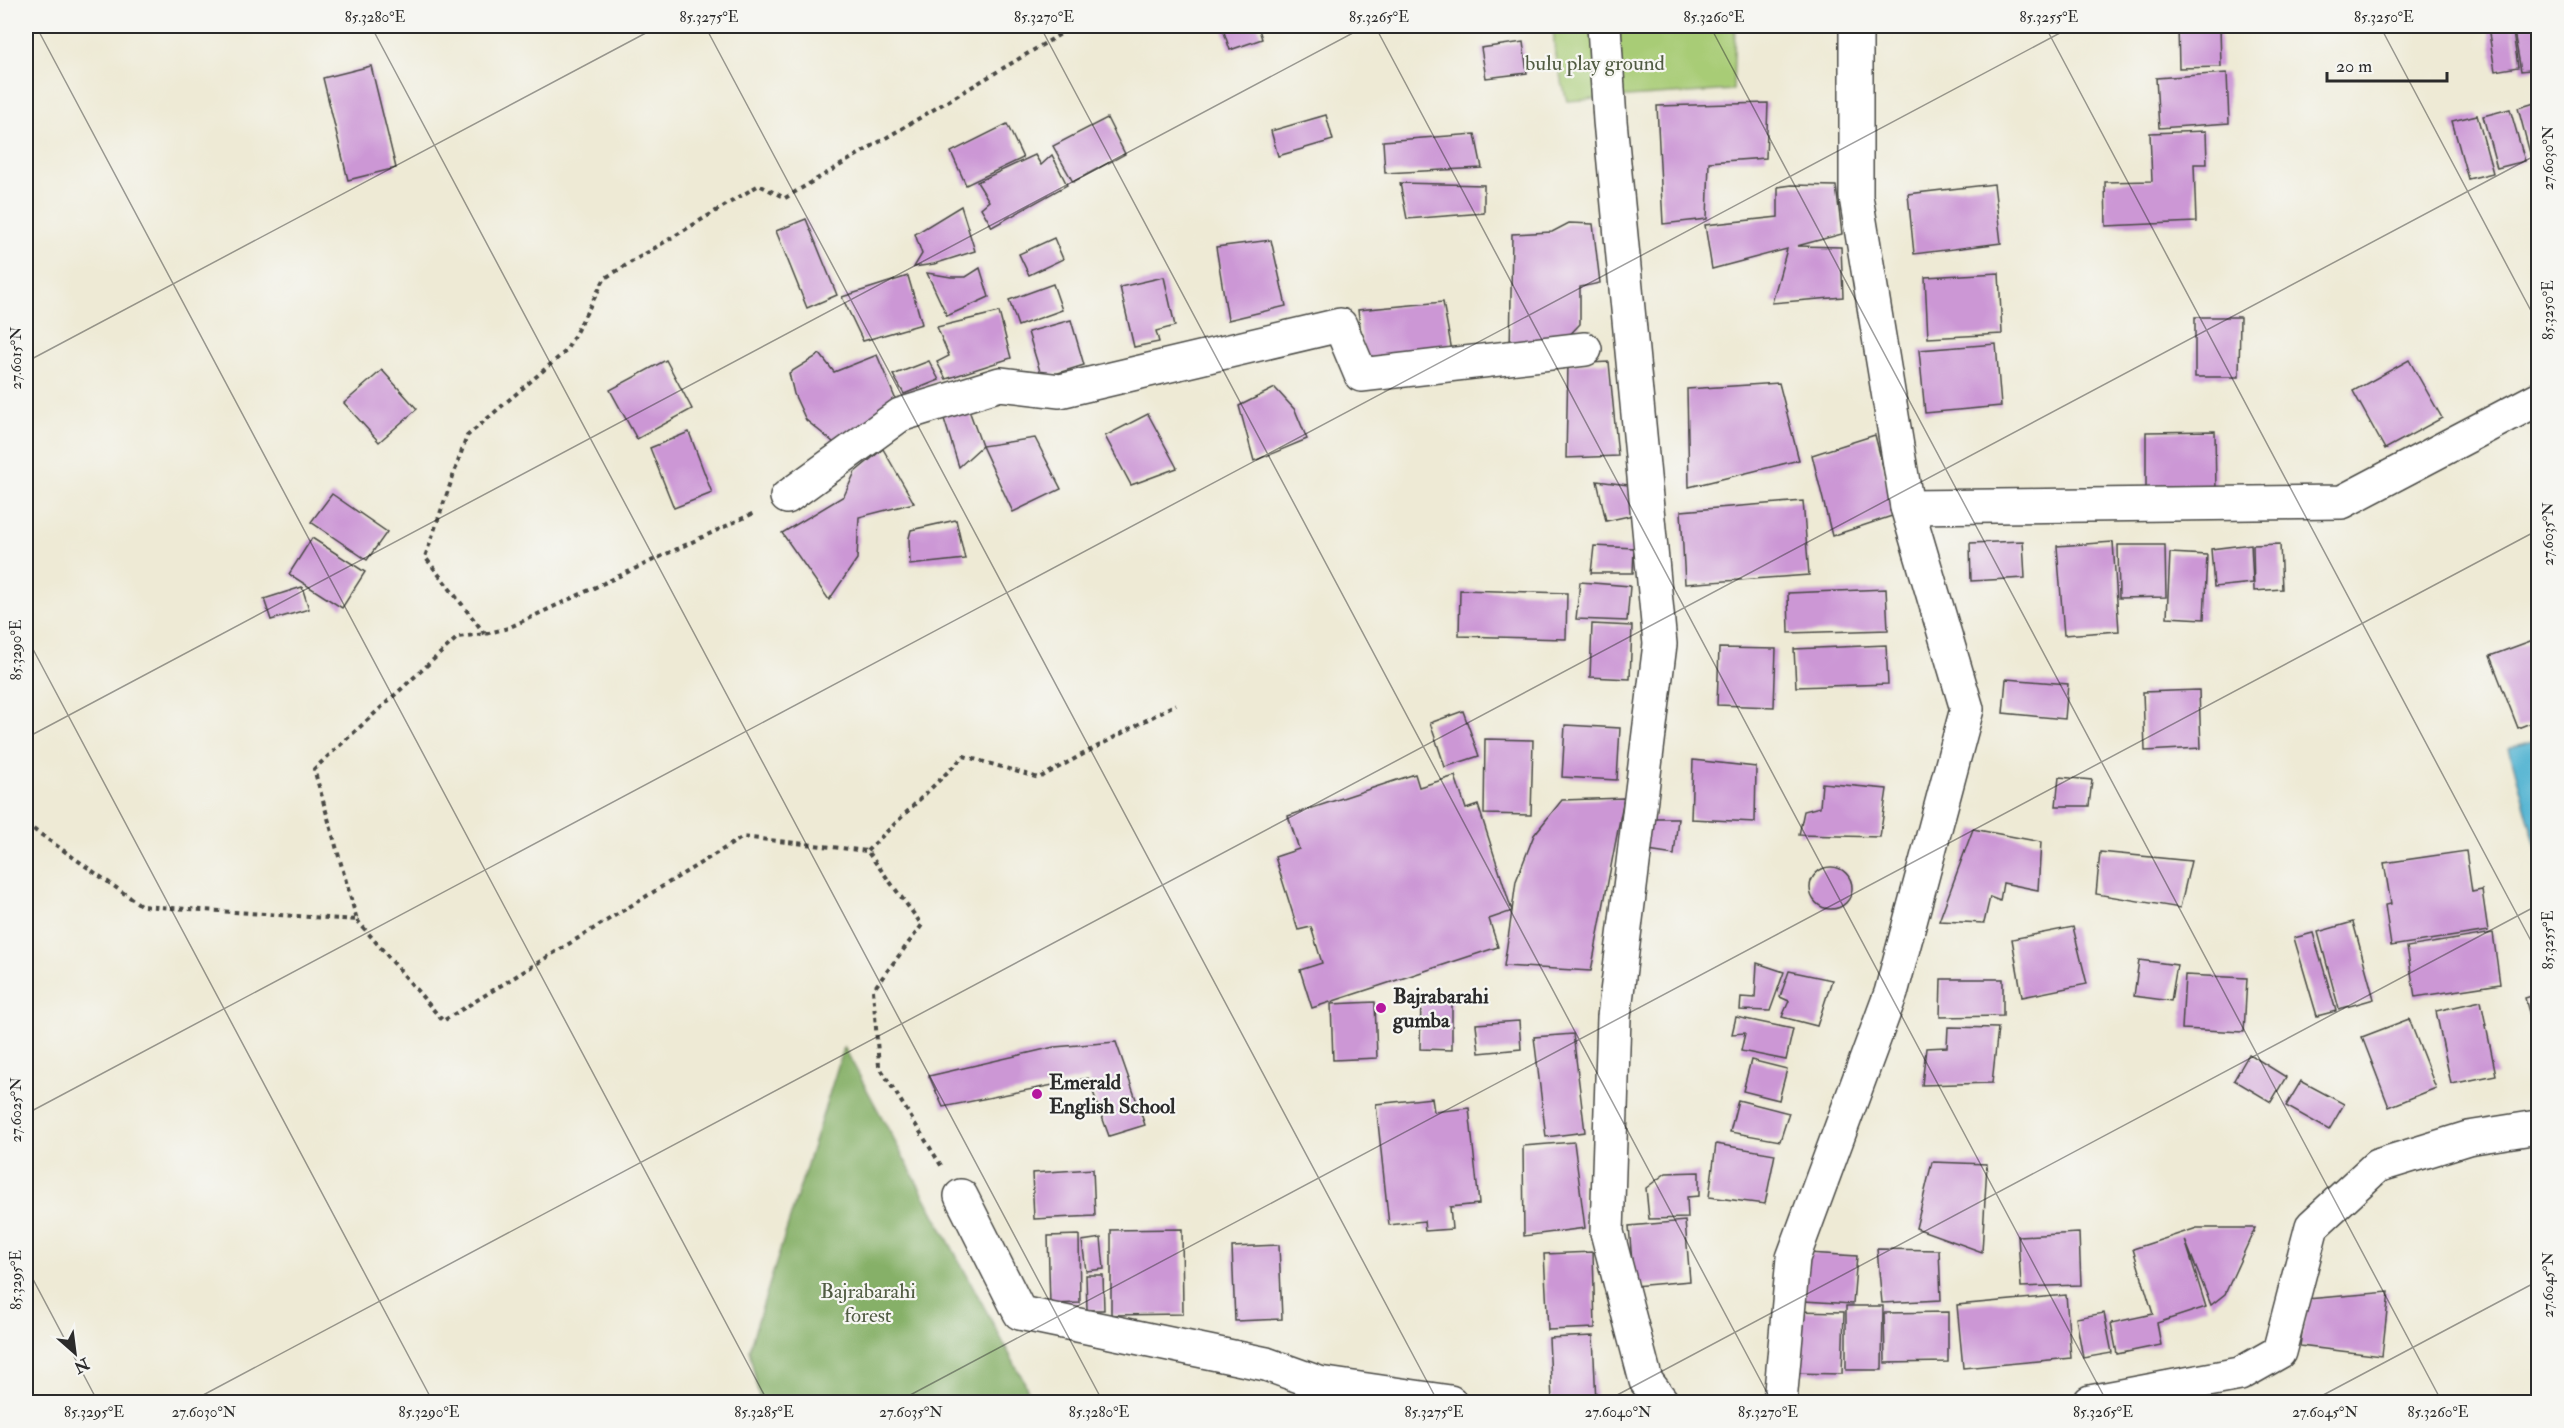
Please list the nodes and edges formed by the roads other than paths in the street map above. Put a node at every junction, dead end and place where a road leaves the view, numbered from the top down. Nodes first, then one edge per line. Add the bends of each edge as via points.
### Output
1 (1604, 26) edge
2 (1856, 26) edge
3 (1585, 349) dead end
4 (2538, 399) edge
5 (787, 497) road end
6 (1907, 507) junction
7 (2538, 1127) edge
8 (961, 1196) road end
9 (1450, 1402) edge
10 (1662, 1402) edge
11 (1780, 1402) edge
12 (2090, 1402) edge

1 - 10 street via 1660,644 1614,1017 1607,1232 1646,1381
2 - 6 street via 1856,197
3 - 5 street via 1361,375 1340,325 1060,391 1000,384 900,415
4 - 6 street via 2342,502
6 - 11 street via 1967,709 1891,993 1793,1258
7 - 12 street via 2468,1138 2377,1166 2312,1226 2279,1352 2240,1374
8 - 9 street via 1020,1313 1266,1364 1319,1383

